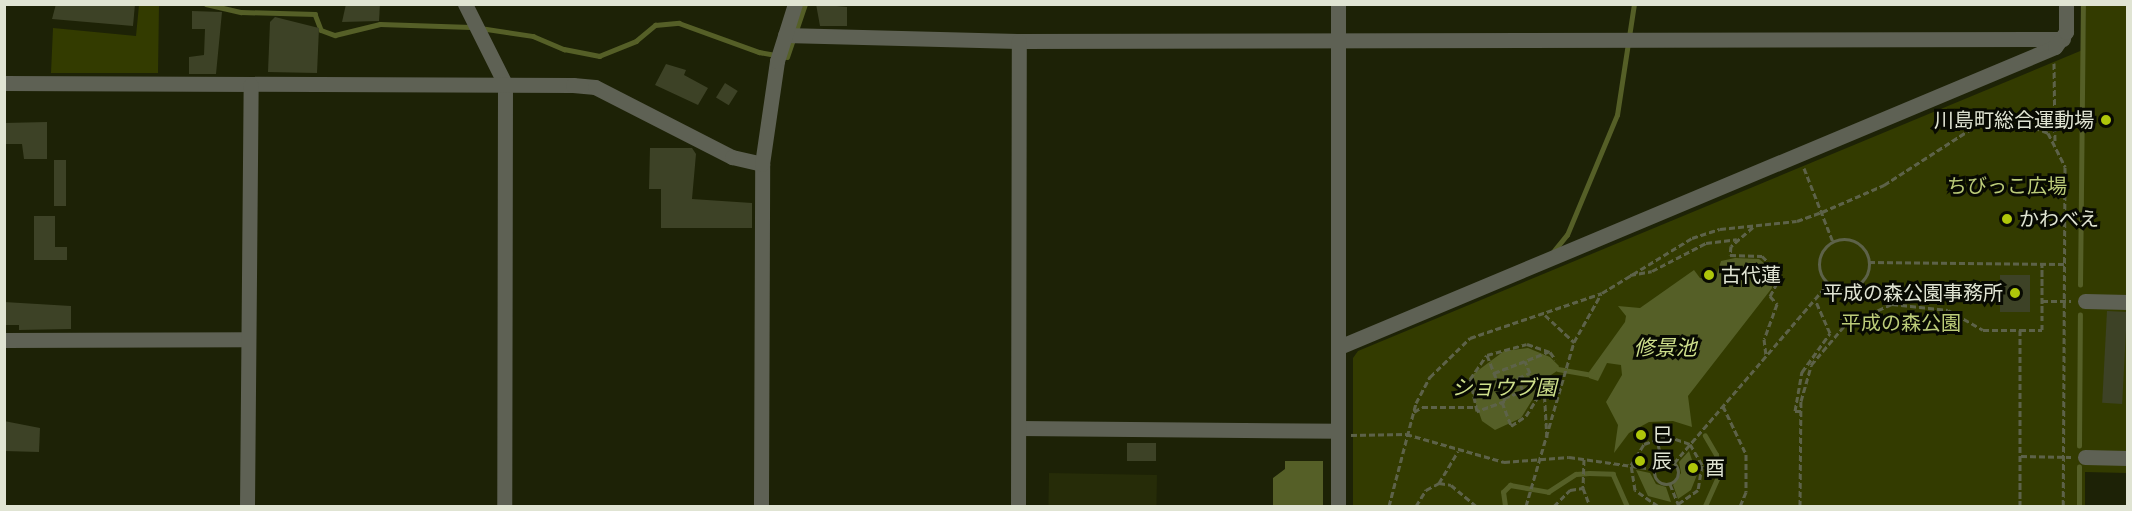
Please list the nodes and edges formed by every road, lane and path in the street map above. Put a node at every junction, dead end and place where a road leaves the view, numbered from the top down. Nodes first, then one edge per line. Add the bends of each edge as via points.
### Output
1 (465, 4) edge
2 (795, 4) edge
3 (1338, 4) edge
4 (2066, 4) edge
5 (785, 34) junction
6 (1338, 37) junction
7 (2063, 39) junction
8 (1019, 41) junction
9 (2054, 58) dead end
10 (4, 82) edge
11 (506, 84) junction
12 (251, 85) junction
13 (2055, 142) junction
14 (1802, 163) dead end
15 (762, 164) junction
16 (1822, 212) junction
17 (1755, 226) junction
18 (1737, 239) junction
19 (1833, 242) junction
20 (1869, 262) junction
21 (2042, 263) junction
22 (2064, 264) junction
23 (1628, 276) junction
24 (1829, 283) junction
25 (1602, 293) junction
26 (1814, 300) junction
27 (2042, 301) junction
28 (2064, 301) junction
29 (2085, 301) joint
30 (2127, 302) edge
31 (1545, 315) junction
32 (2020, 330) junction
33 (248, 339) junction
34 (4, 340) edge
35 (1574, 342) junction
36 (1339, 347) junction
37 (1550, 352) junction
38 (1487, 356) junction
39 (1766, 356) junction
40 (1555, 359) dead end
41 (1525, 361) junction
42 (1494, 373) junction
43 (1503, 400) junction
44 (1723, 406) junction
45 (1476, 409) junction
46 (1801, 411) junction
47 (1413, 413) junction
48 (1019, 428) junction
49 (1344, 433) junction
50 (1406, 434) junction
51 (1656, 437) junction
52 (1547, 441) junction
53 (1690, 444) junction
54 (1458, 451) junction
55 (2020, 456) junction
56 (2063, 457) junction
57 (2085, 457) joint
58 (1541, 458) junction
59 (2127, 458) edge
60 (1584, 459) junction
61 (1662, 460) junction
62 (1674, 463) junction
63 (1631, 465) junction
64 (1653, 469) junction
65 (1439, 483) junction
66 (1670, 484) junction
67 (1583, 488) junction
68 (1678, 506) edge
69 (247, 507) edge
70 (504, 507) edge
71 (761, 507) edge
72 (1018, 507) edge
73 (1338, 507) edge
74 (1389, 507) edge
75 (1416, 507) edge
76 (1476, 507) edge
77 (1526, 507) edge
78 (1554, 507) edge
79 (1590, 507) edge
80 (1658, 507) edge
81 (1740, 507) edge
82 (1800, 507) edge
83 (2020, 507) edge
84 (2063, 507) edge

1 - 11 street
2 - 5 street
3 - 6 street
4 - 7 street
5 - 8 street
5 - 15 street via 770,96
6 - 7 street
6 - 8 street
6 - 36 street
7 - 36 street via 2029,59
8 - 48 street
9 - 13 path
10 - 12 street
11 - 12 street
11 - 15 street via 595,87 732,157
11 - 70 street
12 - 33 street
13 - 16 path via 2048,133 2025,121 1995,119 1977,125 1884,185
13 - 22 path via 2065,167
14 - 16 path
15 - 71 street
16 - 17 path via 1797,221
16 - 19 path
17 - 18 path
17 - 23 path via 1720,229 1692,238
18 - 23 path via 1690,249 1652,271
18 - 39 path via 1730,255 1762,256 1777,276 1770,296 1777,304 1764,339
19 - 20 path via 1851,240 1862,246
19 - 24 path via 1820,264
20 - 21 path
20 - 24 path via 1865,278 1852,287
21 - 22 path
21 - 27 path
22 - 28 path
23 - 25 path
24 - 26 path
25 - 31 path
25 - 35 path
26 - 39 path
26 - 46 path via 1830,333 1802,372 1795,411
27 - 28 path
27 - 32 path via 2042,330
28 - 29 path
28 - 56 path
29 - 30 street
31 - 35 path
31 - 47 path via 1470,338 1430,377
32 - 46 path via 1983,330 1962,315 1929,305 1880,307 1858,316 1823,347 1811,365
32 - 55 path
33 - 34 street
33 - 69 street
35 - 52 path
36 - 49 street
37 - 38 path via 1527,344
37 - 40 path
37 - 41 path
38 - 42 path
38 - 45 path via 1470,379
39 - 44 path
41 - 42 path
41 - 43 path via 1530,373 1518,378 1522,391
42 - 43 path
43 - 45 path
43 - 52 path via 1511,426 1526,416 1544,387
44 - 53 path
44 - 81 path via 1746,454 1746,492
45 - 47 path via 1422,407
46 - 82 path
47 - 50 path
48 - 49 street
48 - 72 street
49 - 50 path
49 - 73 street
50 - 54 path
50 - 74 path
51 - 53 path via 1679,438
51 - 61 path
51 - 63 path via 1636,453
52 - 58 path
53 - 62 path
53 - 68 path via 1702,465 1702,478 1690,500
54 - 58 path via 1504,462
54 - 65 path
55 - 56 path
55 - 83 path
56 - 57 path
56 - 84 path
57 - 59 street
58 - 60 path
58 - 77 path
60 - 63 path
60 - 67 path
61 - 62 path
61 - 64 path
62 - 66 path via 1678,472
63 - 64 path
63 - 80 path via 1635,489
64 - 66 path via 1658,482
65 - 75 path via 1426,489
65 - 76 path via 1451,484
66 - 68 path
67 - 78 path via 1570,489
67 - 79 path

